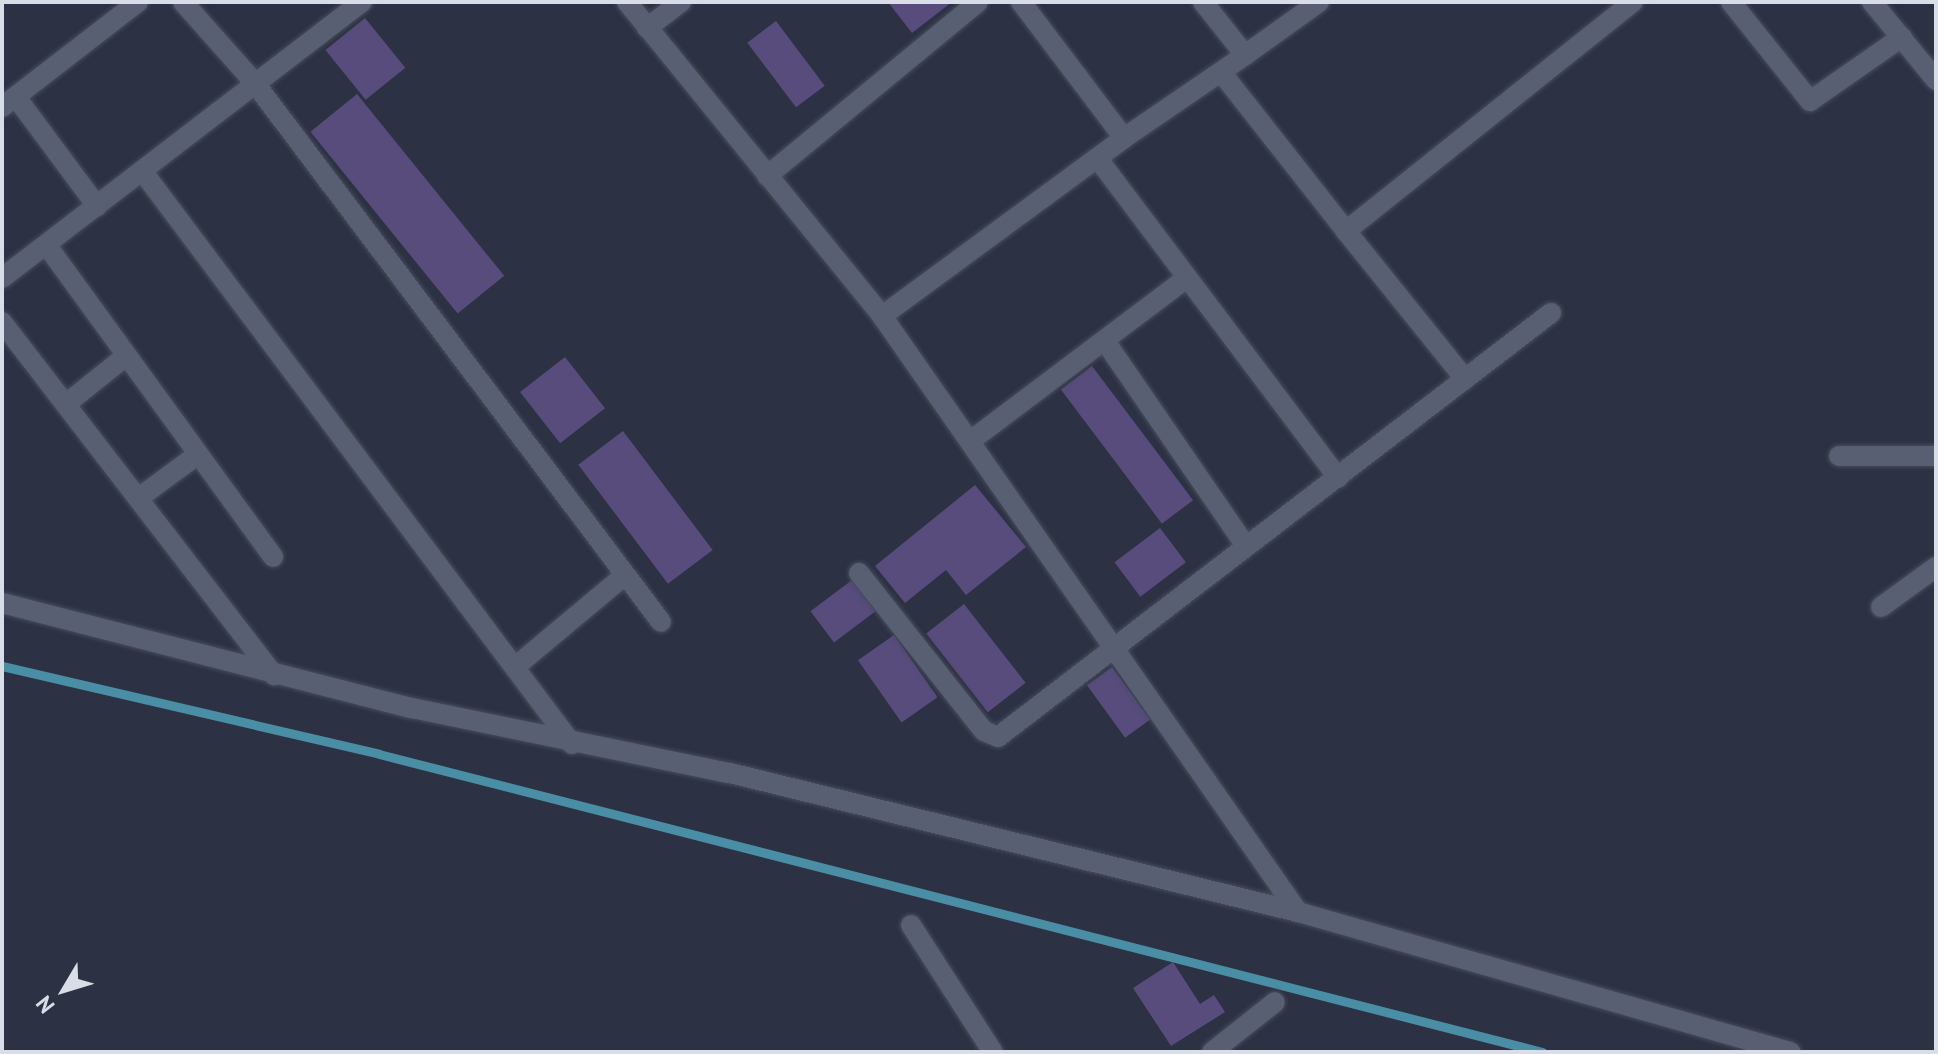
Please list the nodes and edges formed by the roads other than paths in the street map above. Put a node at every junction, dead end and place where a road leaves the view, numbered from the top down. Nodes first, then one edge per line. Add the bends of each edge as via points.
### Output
1 (138, 2) edge
2 (183, 2) edge
3 (362, 2) edge
4 (627, 2) edge
5 (681, 2) edge
6 (978, 2) edge
7 (1021, 2) edge
8 (1203, 2) edge
9 (1319, 2) edge
10 (1633, 2) edge
11 (1731, 2) edge
12 (1872, 2) edge
13 (647, 28) junction
14 (1902, 37) junction
15 (1245, 55) junction
16 (1221, 72) junction
17 (1936, 80) edge
18 (254, 82) junction
19 (9, 102) edge
20 (1124, 138) junction
21 (1098, 159) junction
22 (143, 172) junction
23 (767, 176) junction
24 (97, 206) junction
25 (1346, 231) junction
26 (48, 247) junction
27 (2, 278) edge
28 (1183, 281) junction
29 (1551, 313) dead end
30 (882, 316) junction
31 (2, 322) edge
32 (1107, 344) junction
33 (126, 356) junction
34 (1465, 379) junction
35 (66, 404) junction
36 (973, 439) junction
37 (197, 455) junction
38 (1839, 456) dead end
39 (1936, 456) edge
40 (1338, 478) junction
41 (140, 497) junction
42 (1244, 543) junction
43 (273, 557) dead end
44 (1936, 567) edge
45 (859, 573) dead end
46 (625, 575) junction
47 (2, 603) edge
48 (1881, 607) dead end
49 (661, 622) dead end
50 (1115, 642) junction
51 (515, 667) junction
52 (274, 675) junction
53 (572, 744) junction
54 (1298, 912) junction
55 (911, 925) dead end
56 (1275, 1002) dead end
57 (993, 1052) edge
58 (1212, 1052) edge
59 (1790, 1052) edge

1 - 19 street
2 - 18 street
3 - 18 street
4 - 13 street
5 - 13 street
6 - 23 street
7 - 20 street
8 - 15 street
9 - 15 street
10 - 25 street
11 - 14 street via 1810,101
12 - 14 street
13 - 23 street
14 - 17 street
15 - 16 street
16 - 20 street
16 - 25 street
18 - 22 street
18 - 46 street
19 - 24 street
20 - 21 street
21 - 28 street
21 - 30 street
22 - 24 street
22 - 51 street
23 - 30 street
24 - 26 street
25 - 34 street
26 - 27 street
26 - 33 street
28 - 32 street
28 - 40 street
29 - 34 street
30 - 36 street
31 - 35 street
32 - 36 street
32 - 42 street
33 - 35 street
33 - 37 street
34 - 40 street
35 - 41 street
36 - 50 street
37 - 41 street
37 - 43 street
38 - 39 street
40 - 42 street
41 - 52 street
42 - 50 street
44 - 48 street
45 - 50 street via 990,737
46 - 49 street
46 - 51 street
47 - 52 street
50 - 54 street
51 - 53 street
52 - 53 street
53 - 54 street via 730,773 888,818
54 - 59 street
55 - 57 street
56 - 58 street

